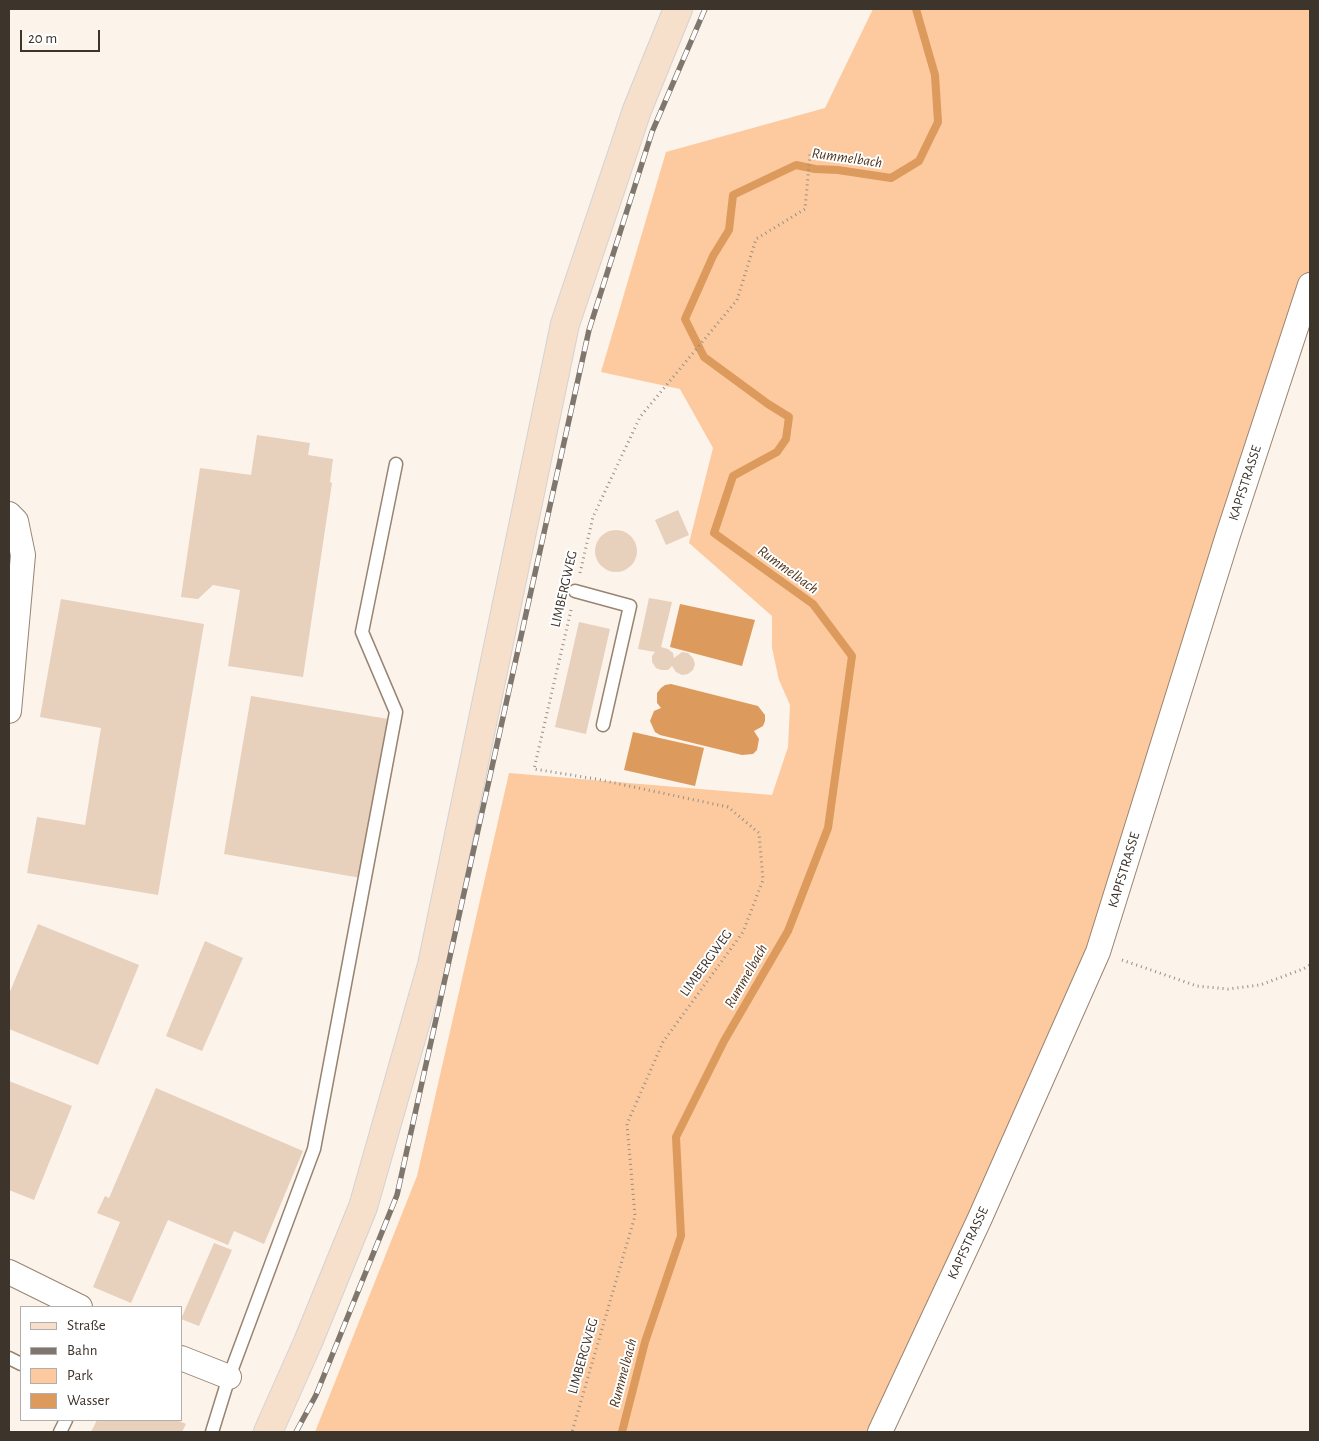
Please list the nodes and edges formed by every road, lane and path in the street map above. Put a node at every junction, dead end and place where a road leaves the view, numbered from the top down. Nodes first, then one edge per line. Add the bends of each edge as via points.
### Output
1 (678, 9) edge
2 (810, 154) dead end
3 (1310, 285) edge
4 (396, 464) dead end
5 (9, 514) edge
6 (575, 591) junction
7 (9, 711) edge
8 (603, 725) dead end
9 (1098, 952) junction
10 (1310, 965) edge
11 (9, 1272) edge
12 (78, 1306) edge
13 (182, 1358) edge
14 (229, 1377) junction
15 (212, 1432) edge
16 (268, 1432) edge
17 (572, 1432) edge
18 (880, 1432) edge

1 - 16 main road via 636,110 565,324 432,965 363,1207
2 - 6 path, LIMBERGWEG via 805,209 756,239 736,300 640,417 593,517
3 - 9 street, KAPFSTRASSE
4 - 14 lane via 362,632 396,712 314,1149
5 - 7 street via 16,520 23,555
6 - 8 lane via 630,606
6 - 17 path, LIMBERGWEG via 534,769 728,807 759,833 763,880 743,932 663,1042 627,1124 635,1216
9 - 10 path via 1197,986 1228,990 1260,985
9 - 18 street, KAPFSTRASSE via 980,1218
11 - 12 street
13 - 14 street
14 - 15 lane

